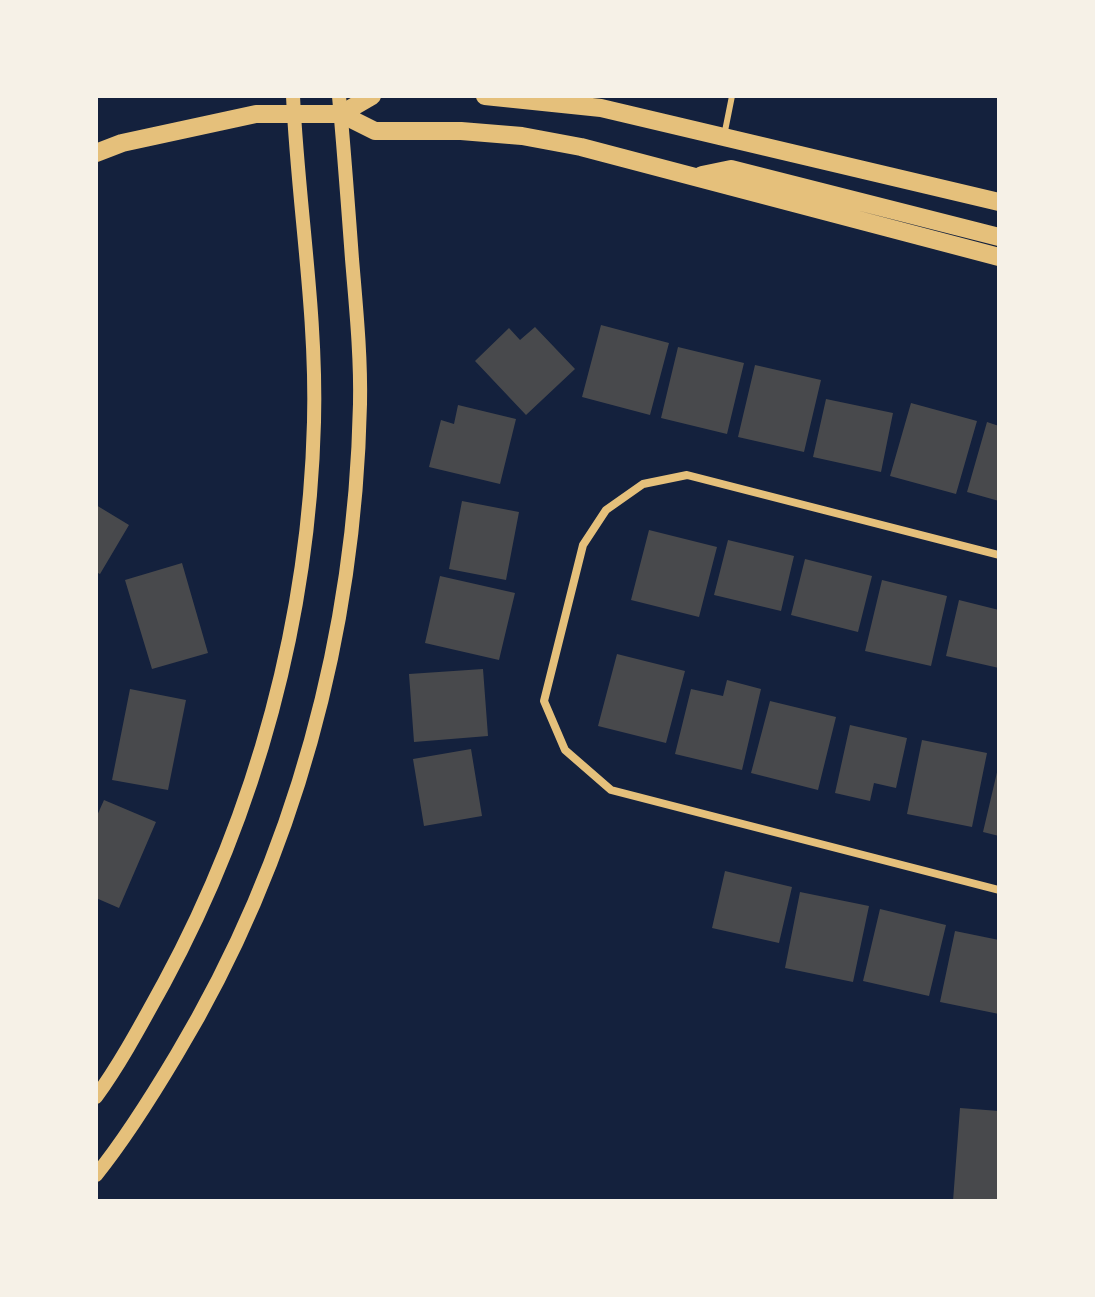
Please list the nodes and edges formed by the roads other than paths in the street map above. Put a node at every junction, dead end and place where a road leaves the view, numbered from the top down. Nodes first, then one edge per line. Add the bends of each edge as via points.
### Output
1 (372, 96) edge
2 (485, 96) edge
3 (732, 96) edge
4 (294, 105) edge
5 (340, 105) edge
6 (724, 137) junction
7 (96, 153) edge
8 (695, 176) junction
9 (999, 202) edge
10 (999, 237) edge
11 (999, 257) edge
12 (999, 555) edge
13 (999, 890) edge
14 (96, 1097) edge
15 (96, 1175) edge

1 - 5 main road
2 - 6 main road via 601,108
3 - 6 lane
4 - 5 main road
4 - 7 main road
4 - 14 street via 314,420 304,548 290,636 255,770 212,886 156,998
5 - 8 main road via 375,131 522,136
5 - 15 street via 360,402 349,561 321,707 288,819 240,938 181,1047
6 - 9 main road
8 - 10 main road via 731,169
8 - 11 main road
12 - 13 street via 687,475 643,484 606,510 583,545 544,701 565,750 611,790

